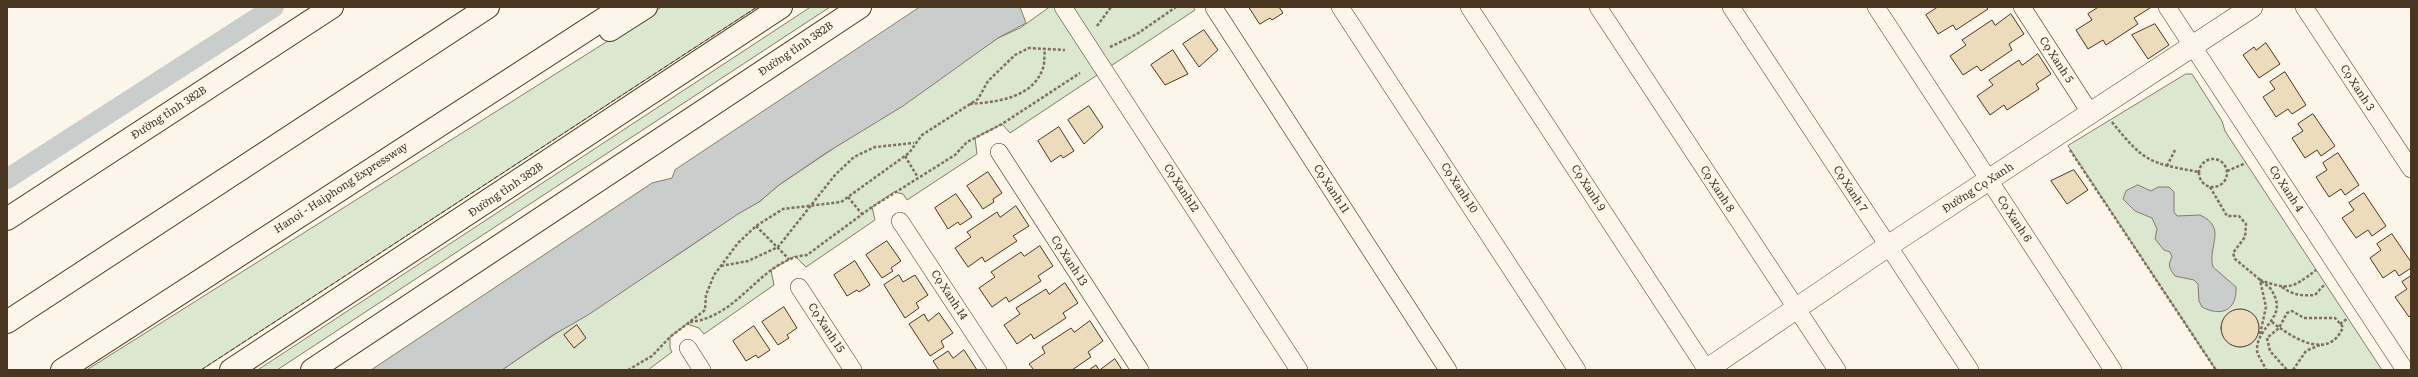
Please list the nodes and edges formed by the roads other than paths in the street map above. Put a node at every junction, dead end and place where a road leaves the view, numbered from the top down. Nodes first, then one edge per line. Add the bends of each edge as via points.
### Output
1 (332, 7) edge
2 (467, 7) edge
3 (488, 7) edge
4 (622, 7) edge
5 (646, 7) edge
6 (781, 7) edge
7 (860, 7) edge
8 (1063, 7) edge
9 (1340, 7) edge
10 (1469, 7) edge
11 (1598, 7) edge
12 (1731, 7) edge
13 (1876, 7) edge
14 (2022, 7) edge
15 (2167, 7) edge
16 (2252, 7) edge
17 (2304, 7) edge
18 (1214, 8) dead end
19 (2193, 47) junction
20 (2091, 114) junction
21 (999, 152) dead end
22 (2411, 169) edge
23 (1990, 181) junction
24 (7, 219) edge
25 (900, 220) dead end
26 (1888, 246) junction
27 (799, 287) dead end
28 (1796, 309) junction
29 (7, 318) edge
30 (7, 322) edge
31 (132, 324) junction
32 (688, 348) dead end
33 (62, 370) edge
34 (231, 370) edge
35 (312, 370) edge
36 (702, 370) edge
37 (853, 370) edge
38 (998, 370) edge
39 (1140, 370) edge
40 (1299, 370) edge
41 (1448, 370) edge
42 (1577, 370) edge
43 (1707, 370) edge
44 (1837, 370) edge
45 (1970, 370) edge
46 (2113, 370) edge
47 (2405, 370) edge

1 - 24 main road, Đường tỉnh 382B
2 - 29 main road
3 - 30 main road
4 - 31 main road, Hanoi - Haiphong Expressway
5 - 31 main road
6 - 34 main road, Đường tỉnh 382B
7 - 35 main road, Đường tỉnh 382B
8 - 40 street, Cọ Xanh12
9 - 42 street, Cọ Xanh 10
10 - 43 street, Cọ Xanh 9
11 - 28 street, Cọ Xanh 8
12 - 26 street, Cọ Xanh 7
13 - 23 street, Cọ Xanh 6
14 - 20 street, Cọ Xanh 5
15 - 19 street, Cọ Xanh 4
16 - 19 street, Đường Cọ Xanh
17 - 22 street, Cọ Xanh 3
18 - 41 street, Cọ Xanh 11
19 - 20 street, Đường Cọ Xanh
19 - 47 street, Cọ Xanh 4
20 - 23 street, Đường Cọ Xanh
21 - 39 street, Cọ Xanh 13
23 - 26 street, Đường Cọ Xanh
23 - 46 street, Cọ Xanh 6
25 - 38 street, Cọ Xanh 14
26 - 28 street, Đường Cọ Xanh
26 - 45 street, Cọ Xanh 7
27 - 37 street, Cọ Xanh 15
28 - 43 street, Đường Cọ Xanh
28 - 44 street, Cọ Xanh 8
31 - 33 main road, Hanoi - Haiphong Expressway
32 - 36 street

